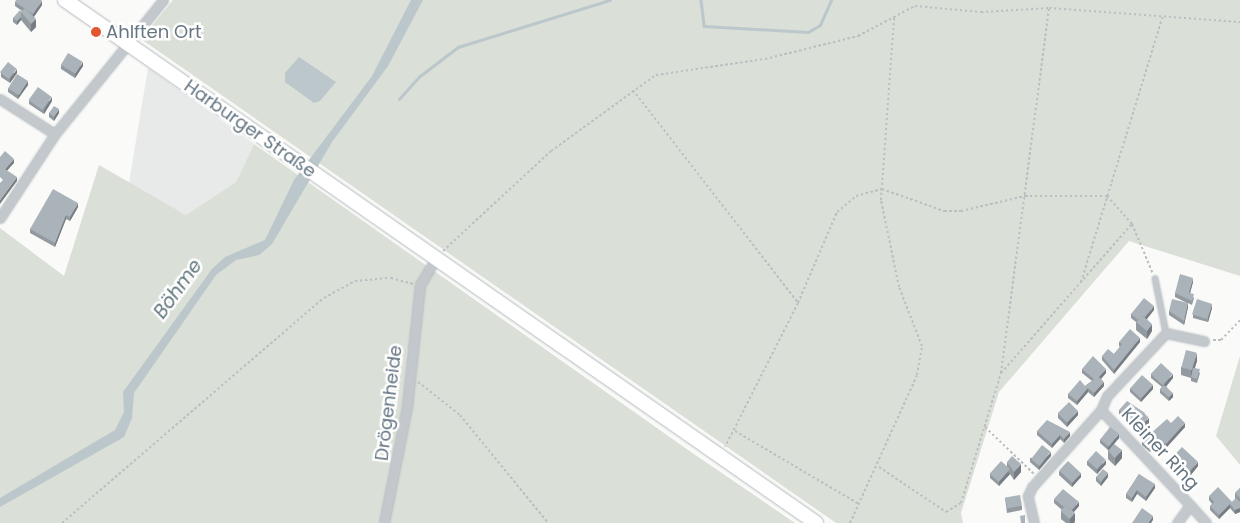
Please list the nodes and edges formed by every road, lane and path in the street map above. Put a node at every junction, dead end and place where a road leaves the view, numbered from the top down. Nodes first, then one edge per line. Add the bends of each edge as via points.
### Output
1 (65, 0) edge
2 (163, 0) edge
3 (1049, 8) junction
4 (1163, 16) junction
5 (894, 18) junction
6 (1240, 22) edge
7 (126, 43) junction
8 (633, 90) junction
9 (0, 99) edge
10 (55, 134) junction
11 (882, 189) junction
12 (1025, 196) junction
13 (1107, 196) junction
14 (0, 218) edge
15 (1132, 224) junction
16 (436, 258) junction
17 (1155, 278) joint
18 (1081, 282) junction
19 (420, 285) junction
20 (798, 303) junction
21 (1240, 320) edge
22 (1166, 333) junction
23 (1204, 341) joint
24 (1001, 373) junction
25 (409, 375) junction
26 (1101, 410) junction
27 (984, 426) junction
28 (735, 430) junction
29 (720, 455) junction
30 (879, 467) junction
31 (1039, 479) junction
32 (860, 505) junction
33 (1190, 505) junction
34 (62, 523) edge
35 (384, 523) edge
36 (548, 523) edge
37 (816, 523) edge
38 (850, 523) edge
39 (1034, 523) edge
40 (1177, 523) edge
41 (1206, 523) edge

1 - 7 main road, Harburger Straße
2 - 7 street
3 - 4 path
3 - 5 path via 981,12 915,6
3 - 12 path
4 - 6 path
4 - 13 path
5 - 8 path via 858,36 765,59 656,75
5 - 11 path
7 - 10 street
7 - 16 main road, Harburger Straße
8 - 16 path via 505,189
8 - 20 path
9 - 10 street
10 - 14 street
11 - 12 path via 906,193 944,211 990,207
11 - 20 path via 856,196 837,212
11 - 30 path via 899,287 922,346 917,375
12 - 13 path
12 - 24 path
13 - 15 path
13 - 18 path
15 - 17 path
15 - 18 path
16 - 19 street
16 - 29 main road, Harburger Straße
17 - 22 lane
18 - 24 path
19 - 25 street, Drögenheide
19 - 34 path via 391,278 355,281 324,298
20 - 28 path
21 - 23 path via 1221,340
22 - 23 street
22 - 26 street via 1107,396
24 - 27 path
25 - 35 street, Drögenheide via 408,407
25 - 36 path via 460,415
26 - 31 street, Kleiner Ring
26 - 33 street, Kleiner Ring
27 - 30 path via 958,508 946,512
27 - 31 path
28 - 29 path
28 - 32 path
29 - 37 main road, Harburger Straße
30 - 32 path
31 - 39 street, Kleiner Ring via 1028,496
32 - 38 path
33 - 40 street
33 - 41 street, Kleiner Ring

